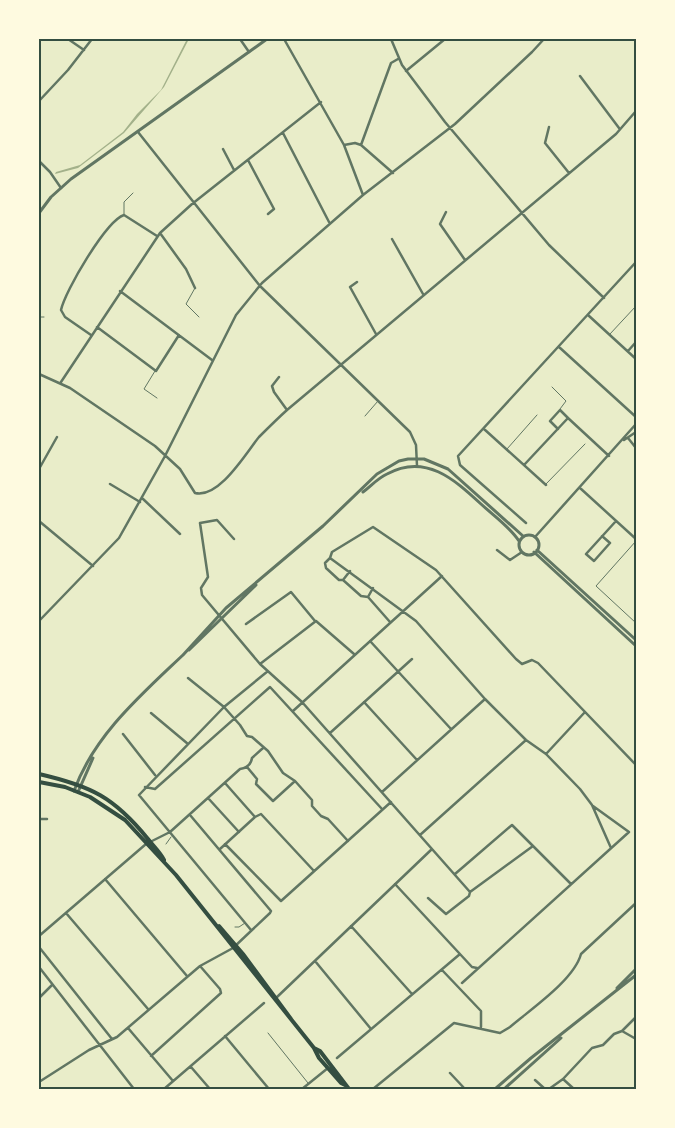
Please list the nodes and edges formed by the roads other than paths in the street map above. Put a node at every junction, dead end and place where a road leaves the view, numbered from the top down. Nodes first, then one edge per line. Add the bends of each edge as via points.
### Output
1 (68, 39) edge
2 (92, 39) edge
3 (240, 39) edge
4 (267, 39) edge
5 (284, 39) edge
6 (391, 39) edge
7 (445, 39) edge
8 (544, 39) edge
9 (636, 39) edge
10 (636, 44) edge
11 (84, 50) junction
12 (249, 52) junction
13 (398, 59) junction
14 (406, 71) junction
15 (580, 76) dead end
16 (39, 101) edge
17 (321, 102) junction
18 (636, 111) edge
19 (549, 127) dead end
20 (450, 128) junction
21 (619, 128) junction
22 (138, 132) junction
23 (283, 133) junction
24 (344, 145) junction
25 (361, 145) junction
26 (223, 149) dead end
27 (248, 160) junction
28 (39, 162) edge
29 (234, 170) junction
30 (393, 173) junction
31 (569, 173) junction
32 (61, 188) junction
33 (133, 193) dead end
34 (363, 195) junction
35 (194, 202) junction
36 (446, 212) dead end
37 (39, 213) edge
38 (522, 213) junction
39 (268, 214) dead end
40 (124, 215) junction
41 (330, 223) junction
42 (160, 233) junction
43 (157, 236) junction
44 (392, 239) dead end
45 (465, 260) junction
46 (636, 262) edge
47 (357, 282) dead end
48 (260, 286) junction
49 (196, 288) joint
50 (120, 290) junction
51 (424, 295) junction
52 (604, 298) junction
53 (636, 306) edge
54 (588, 315) junction
55 (39, 317) edge
56 (44, 317) dead end
57 (199, 317) dead end
58 (97, 327) junction
59 (376, 334) junction
60 (91, 335) junction
61 (179, 335) junction
62 (610, 335) junction
63 (636, 342) edge
64 (559, 347) junction
65 (628, 351) junction
66 (636, 359) edge
67 (212, 360) junction
68 (341, 365) junction
69 (156, 371) junction
70 (39, 375) edge
71 (279, 377) dead end
72 (60, 382) junction
73 (552, 387) dead end
74 (158, 398) dead end
75 (378, 401) junction
76 (287, 410) junction
77 (560, 410) junction
78 (537, 415) dead end
79 (364, 416) dead end
80 (636, 417) edge
81 (568, 418) junction
82 (636, 424) edge
83 (484, 429) junction
84 (558, 429) junction
85 (636, 432) edge
86 (57, 438) dead end
87 (628, 438) junction
88 (622, 441) junction
89 (585, 444) dead end
90 (636, 448) edge
91 (506, 449) junction
92 (165, 456) junction
93 (609, 456) junction
94 (416, 458) junction
95 (524, 465) junction
96 (417, 466) junction
97 (39, 469) edge
98 (110, 484) dead end
99 (546, 485) joint
100 (580, 488) junction
101 (358, 495) junction
102 (141, 500) junction
103 (39, 520) edge
104 (616, 521) junction
105 (526, 524) dead end
106 (180, 534) dead end
107 (523, 536) junction
108 (602, 536) junction
109 (234, 538) dead end
110 (535, 538) junction
111 (636, 540) edge
112 (519, 541) junction
113 (497, 550) dead end
114 (535, 551) junction
115 (522, 552) junction
116 (330, 558) junction
117 (94, 566) junction
118 (350, 571) junction
119 (442, 576) junction
120 (343, 580) junction
121 (258, 582) junction
122 (373, 588) junction
123 (368, 597) junction
124 (403, 611) junction
125 (40, 615) edge
126 (219, 615) junction
127 (222, 619) junction
128 (39, 620) edge
129 (316, 621) junction
130 (390, 622) junction
131 (636, 623) edge
132 (246, 624) dead end
133 (636, 640) edge
134 (370, 641) junction
135 (636, 646) edge
136 (183, 655) junction
137 (355, 655) junction
138 (412, 659) dead end
139 (260, 664) junction
140 (268, 671) junction
141 (398, 671) junction
142 (188, 678) dead end
143 (485, 699) junction
144 (302, 702) junction
145 (364, 702) junction
146 (224, 707) junction
147 (293, 711) junction
148 (586, 712) junction
149 (151, 713) dead end
150 (234, 717) junction
151 (451, 729) junction
152 (330, 733) junction
153 (123, 734) dead end
154 (526, 740) junction
155 (188, 744) junction
156 (262, 748) junction
157 (546, 754) junction
158 (417, 760) junction
159 (636, 765) edge
160 (247, 767) junction
161 (39, 774) edge
162 (155, 776) junction
163 (294, 781) junction
164 (39, 782) edge
165 (225, 783) junction
166 (79, 786) junction
167 (144, 787) junction
168 (76, 792) junction
169 (382, 792) junction
170 (208, 798) junction
171 (390, 802) junction
172 (592, 805) junction
173 (382, 809) junction
174 (190, 816) junction
175 (256, 816) junction
176 (39, 819) edge
177 (47, 819) dead end
178 (239, 832) junction
179 (171, 834) junction
180 (420, 836) junction
181 (348, 841) junction
182 (148, 842) junction
183 (166, 844) dead end
184 (225, 844) junction
185 (533, 846) junction
186 (611, 848) junction
187 (220, 849) junction
188 (432, 849) junction
189 (314, 872) junction
190 (455, 874) junction
191 (105, 879) junction
192 (395, 884) junction
193 (571, 884) junction
194 (470, 892) junction
195 (428, 898) dead end
196 (636, 903) edge
197 (66, 912) junction
198 (244, 923) junction
199 (351, 926) junction
200 (235, 927) dead end
201 (251, 930) junction
202 (39, 936) edge
203 (39, 947) edge
204 (235, 947) junction
205 (460, 954) junction
206 (315, 962) junction
207 (200, 966) junction
208 (39, 967) edge
209 (478, 968) junction
210 (636, 968) edge
211 (442, 969) junction
212 (636, 975) edge
213 (187, 976) junction
214 (462, 983) dead end
215 (52, 985) junction
216 (616, 990) junction
217 (412, 994) junction
218 (39, 998) edge
219 (276, 999) junction
220 (264, 1003) dead end
221 (148, 1009) junction
222 (636, 1017) edge
223 (481, 1027) junction
224 (128, 1028) junction
225 (371, 1029) junction
226 (622, 1031) junction
227 (268, 1033) dead end
228 (564, 1034) junction
229 (225, 1036) junction
230 (112, 1039) junction
231 (636, 1039) edge
232 (100, 1044) junction
233 (151, 1056) junction
234 (337, 1058) dead end
235 (329, 1066) junction
236 (191, 1067) junction
237 (450, 1073) dead end
238 (563, 1079) junction
239 (535, 1080) dead end
240 (173, 1081) junction
241 (39, 1082) edge
242 (309, 1083) junction
243 (134, 1089) edge
244 (164, 1089) edge
245 (210, 1089) edge
246 (269, 1089) edge
247 (302, 1089) edge
248 (349, 1089) edge
249 (373, 1089) edge
250 (465, 1089) edge
251 (495, 1089) edge
252 (504, 1089) edge
253 (545, 1089) edge
254 (549, 1089) edge
255 (574, 1089) edge

1 - 11 street
2 - 11 street
3 - 12 street
4 - 12 street
5 - 17 street
6 - 13 street
7 - 14 street
8 - 20 street
9 - 10 street
11 - 16 street
12 - 22 street
13 - 14 street
13 - 25 street via 391,63
14 - 20 street
15 - 21 street
17 - 23 street
17 - 24 street
18 - 21 street
19 - 31 street via 545,143
20 - 30 street
20 - 38 street
21 - 31 street
22 - 32 street
22 - 35 street
23 - 27 street
23 - 41 street
24 - 25 street
24 - 34 street
25 - 30 street
26 - 29 street
27 - 29 street
27 - 39 street via 274,209
28 - 32 street
29 - 35 street
30 - 34 street
31 - 38 street
32 - 37 street
33 - 40 lane via 124,202
34 - 41 street
35 - 42 street
35 - 48 street
36 - 45 street via 440,224
38 - 45 street
38 - 52 street via 562,259
40 - 43 street
40 - 60 street via 104,234 85,261 62,306 65,317
41 - 48 street
42 - 43 street
42 - 49 street
43 - 50 street
44 - 51 street
45 - 51 street
46 - 52 street
47 - 59 street via 350,288
48 - 67 street via 236,315
48 - 68 street
49 - 57 lane via 186,304
50 - 58 street
50 - 61 street
51 - 59 street
52 - 54 street
53 - 62 lane
54 - 62 street
54 - 64 street
55 - 56 lane
58 - 60 street
58 - 69 street
59 - 68 street
60 - 72 street
61 - 67 street
61 - 69 street
62 - 65 street
63 - 65 street
64 - 80 street
64 - 83 street
65 - 66 street
67 - 92 street
68 - 75 street
68 - 76 street
69 - 74 lane via 144,389
70 - 72 street
71 - 76 street via 272,386
72 - 92 street
73 - 77 lane via 566,401
75 - 79 lane
75 - 94 street via 410,432 415,441
76 - 92 street via 258,438 229,476 203,493 195,494 180,469
77 - 81 street
77 - 84 street via 550,421
78 - 91 lane
81 - 84 street
81 - 93 street
82 - 88 street
83 - 91 street
83 - 105 street via 458,456 458,462
84 - 95 street
85 - 87 street
86 - 97 street
87 - 88 street
87 - 90 street
88 - 93 street
89 - 99 lane
91 - 95 street
92 - 102 street
93 - 100 street
94 - 96 street
94 - 101 street via 387,467
94 - 107 street via 448,469
95 - 99 street
96 - 101 street via 388,473
96 - 112 street via 451,477
98 - 102 street
100 - 104 street
100 - 110 street
101 - 121 street
102 - 106 street
102 - 117 street via 119,538
103 - 117 street
104 - 108 street
104 - 111 street
107 - 110 street
107 - 112 street
108 - 108 street via 586,554 594,561 610,543
109 - 126 street via 217,520 200,523 208,577 201,592
110 - 114 street via 538,543
111 - 131 lane via 596,586
112 - 115 street
113 - 115 street via 510,560
114 - 115 street
114 - 133 street
114 - 135 street
116 - 118 street
116 - 119 street via 332,552 373,527
116 - 120 street via 325,563 326,568
117 - 125 street
118 - 120 street
118 - 122 street
119 - 124 street
119 - 148 street via 516,659 522,664 536,660
120 - 123 street via 361,596
121 - 126 street
121 - 127 street
122 - 123 street
122 - 124 street
123 - 130 street
124 - 130 street
124 - 143 street via 416,621
125 - 128 street
126 - 127 street
126 - 136 street
127 - 136 street
127 - 139 street
129 - 132 street via 290,592
129 - 137 street
129 - 139 street
130 - 134 street
134 - 137 street
134 - 141 street
136 - 166 street via 115,722 95,751
137 - 144 street
138 - 141 street
139 - 140 street
140 - 144 street
140 - 146 street
141 - 145 street
141 - 151 street
142 - 146 street
143 - 151 street
143 - 154 street
144 - 147 street
144 - 152 street
145 - 152 street
145 - 158 street
146 - 150 street
146 - 155 street
147 - 150 street via 270,687
147 - 173 street
148 - 157 street
148 - 159 street
149 - 155 street
150 - 156 street via 242,731
150 - 167 street via 155,789
151 - 158 street
152 - 169 street
153 - 162 street
154 - 157 street
154 - 180 street
155 - 162 street
156 - 160 street
156 - 163 street via 282,773
157 - 172 street
158 - 169 street
160 - 163 street via 257,779 256,784 272,802
160 - 165 street
161 - 166 main road
162 - 167 street
163 - 181 street via 312,800 312,806
164 - 168 main road
165 - 170 street
165 - 175 street
166 - 168 street
166 - 182 main road via 116,805 129,816
167 - 179 street via 138,795
168 - 182 main road via 113,811
169 - 171 street
170 - 174 street
170 - 178 street
171 - 173 street
171 - 180 street
172 - 186 street
172 - 186 street via 629,832
173 - 181 street
174 - 179 street
174 - 187 street
175 - 178 street
175 - 189 street via 261,814
176 - 177 street
178 - 184 street
179 - 182 street
179 - 183 lane
179 - 198 street
180 - 188 street
181 - 189 street
182 - 191 street
182 - 204 main road
184 - 187 street
184 - 189 street via 281,901
185 - 190 street via 512,825
185 - 193 street
185 - 194 street
186 - 193 street
187 - 201 street via 271,911
188 - 190 street
188 - 192 street
190 - 194 street
191 - 197 street
191 - 213 street
192 - 199 street
192 - 205 street
193 - 209 street
194 - 195 street via 446,914
196 - 223 street via 582,954 578,965 568,976 503,1032
197 - 202 street
197 - 221 street
198 - 200 lane
198 - 201 street
199 - 206 street
199 - 217 street
201 - 204 street
203 - 230 street
204 - 207 street
204 - 219 main road
205 - 209 street via 472,967
205 - 211 street
206 - 219 street
206 - 225 street
207 - 213 street
207 - 233 street via 220,993
208 - 215 street
209 - 214 street
210 - 216 street
211 - 217 street
211 - 223 street via 481,1011
212 - 216 street
213 - 221 street
215 - 218 street
215 - 232 street
216 - 228 street
217 - 225 street
219 - 235 main road
220 - 229 street
221 - 224 street
222 - 226 street
223 - 249 street via 454,1023
224 - 230 street
224 - 233 street
225 - 234 street
226 - 231 street
226 - 238 street via 603,1045 592,1048
227 - 242 lane
228 - 251 street
228 - 252 street
229 - 236 street
229 - 246 street
230 - 232 street
232 - 241 street
232 - 243 street
233 - 240 street
235 - 242 street
235 - 248 main road
236 - 240 street
236 - 245 street
237 - 250 street
238 - 254 street
238 - 255 street
239 - 253 street
240 - 244 street
242 - 247 street

